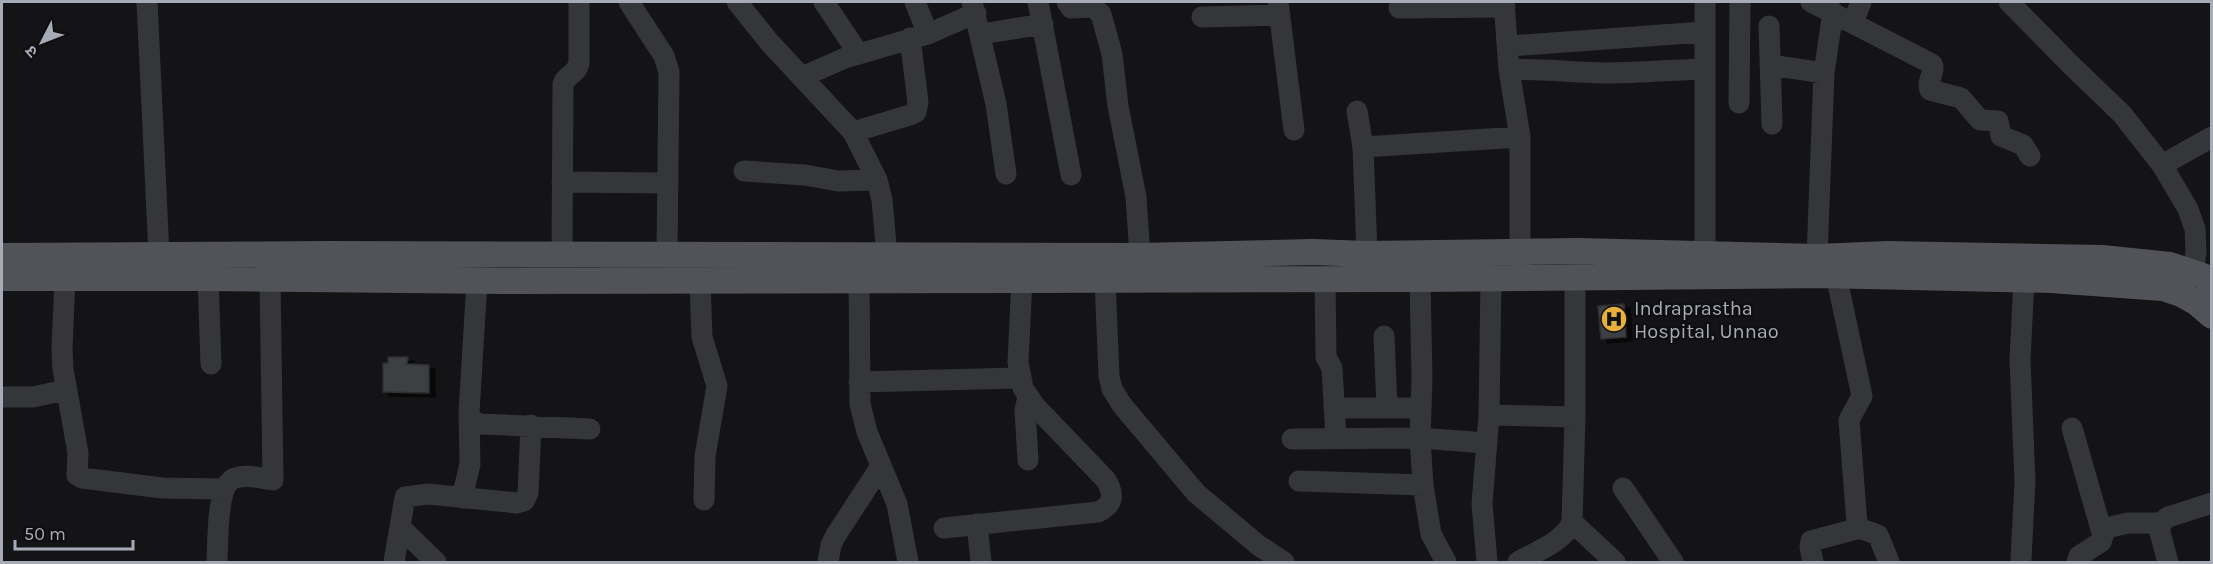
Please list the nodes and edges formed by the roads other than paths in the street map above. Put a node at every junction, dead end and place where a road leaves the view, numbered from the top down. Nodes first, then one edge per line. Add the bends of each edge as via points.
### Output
1 (147, 2) edge
2 (579, 2) edge
3 (629, 2) edge
4 (737, 2) edge
5 (824, 2) edge
6 (915, 2) edge
7 (1038, 2) edge
8 (1067, 2) edge
9 (1705, 2) edge
10 (1740, 2) edge
11 (1811, 2) edge
12 (1862, 2) edge
13 (2009, 2) edge
14 (1461, 4) edge
15 (1505, 4) edge
16 (974, 7) edge
17 (1279, 8) edge
18 (1399, 8) dead end
19 (1833, 12) junction
20 (1202, 17) dead end
21 (1853, 23) junction
22 (1043, 24) junction
23 (1769, 26) dead end
24 (1703, 32) junction
25 (981, 34) junction
26 (919, 36) junction
27 (1509, 46) junction
28 (858, 53) junction
29 (1770, 65) junction
30 (1704, 69) junction
31 (1509, 70) junction
32 (1824, 73) junction
33 (802, 77) junction
34 (1739, 103) dead end
35 (1357, 111) dead end
36 (1772, 124) dead end
37 (1294, 130) dead end
38 (853, 132) junction
39 (1520, 137) junction
40 (2211, 137) edge
41 (1363, 147) junction
42 (2030, 156) dead end
43 (2162, 165) junction
44 (744, 171) dead end
45 (1006, 174) dead end
46 (1071, 175) dead end
47 (877, 180) junction
48 (562, 182) junction
49 (667, 183) junction
50 (327, 254) junction
51 (1367, 254) junction
52 (1705, 254) junction
53 (159, 255) junction
54 (562, 255) junction
55 (667, 255) junction
56 (2, 256) edge
57 (887, 256) junction
58 (1140, 256) junction
59 (1817, 257) junction
60 (1520, 265) junction
61 (1970, 267) junction
62 (859, 268) junction
63 (1836, 275) junction
64 (2205, 276) edge
65 (1575, 277) junction
66 (2, 278) edge
67 (65, 278) junction
68 (208, 278) junction
69 (1491, 278) junction
70 (270, 279) junction
71 (327, 279) junction
72 (1022, 279) junction
73 (1105, 279) junction
74 (1325, 279) junction
75 (1420, 279) junction
76 (2024, 279) junction
77 (477, 281) junction
78 (700, 281) junction
79 (2211, 316) edge
80 (1384, 336) dead end
81 (211, 364) dead end
82 (859, 382) junction
83 (1024, 387) junction
84 (65, 390) junction
85 (2, 397) edge
86 (1334, 408) junction
87 (1387, 408) junction
88 (1420, 408) junction
89 (1489, 415) junction
90 (470, 416) junction
91 (1575, 417) junction
92 (531, 426) junction
93 (2072, 428) dead end
94 (590, 429) dead end
95 (1335, 438) junction
96 (1420, 438) junction
97 (1292, 439) dead end
98 (1486, 443) junction
99 (1028, 460) dead end
100 (881, 466) junction
101 (1299, 481) dead end
102 (1423, 485) junction
103 (1623, 488) dead end
104 (224, 489) junction
105 (462, 498) junction
106 (704, 500) dead end
107 (2211, 503) edge
108 (1572, 522) junction
109 (2161, 523) junction
110 (977, 524) junction
111 (401, 528) junction
112 (944, 528) dead end
113 (1860, 528) junction
114 (2102, 529) junction
115 (2021, 559) dead end
116 (217, 562) edge
117 (394, 562) edge
118 (436, 562) edge
119 (828, 562) edge
120 (908, 562) edge
121 (981, 562) edge
122 (1284, 562) edge
123 (1446, 562) edge
124 (1487, 562) edge
125 (1518, 562) edge
126 (1615, 562) edge
127 (1673, 562) edge
128 (1813, 562) edge
129 (1889, 562) edge
130 (2077, 562) edge
131 (2168, 562) edge

1 - 53 street
2 - 48 street via 579,63 563,84
3 - 49 street via 664,56 669,72
4 - 33 street
5 - 28 street
6 - 26 street
7 - 22 street
8 - 58 street via 1071,8 1093,7 1101,14 1112,54 1136,197
9 - 24 street
10 - 34 street
11 - 19 street
12 - 21 street
13 - 43 street via 2122,114
14 - 15 street
14 - 18 street
15 - 27 street
16 - 25 street
16 - 26 street
17 - 20 street
17 - 37 street
19 - 21 street
19 - 32 street
21 - 42 street via 1932,64 1930,90 1960,98 1980,120 1998,121 2001,136 2023,146
22 - 25 street
22 - 46 street
23 - 29 street
24 - 27 street
24 - 30 street
25 - 45 street
26 - 28 street
26 - 38 street via 916,112
27 - 31 street
28 - 33 street
29 - 32 street
29 - 36 street
30 - 31 street via 1609,73
30 - 52 street
31 - 39 street
32 - 59 street
33 - 38 street
35 - 41 street
38 - 47 street
39 - 41 street
39 - 60 street
40 - 43 street
41 - 51 street
43 - 64 street via 2188,209
44 - 47 street via 829,180
47 - 57 street
48 - 49 street
48 - 54 street
49 - 55 street
50 - 53 main road
50 - 54 main road
50 - 71 main road
51 - 58 main road
51 - 60 main road
52 - 59 main road
52 - 60 main road via 1578,251
53 - 56 main road
54 - 55 main road
55 - 62 main road
57 - 58 main road
57 - 62 main road
59 - 61 main road via 1888,254
60 - 65 main road
60 - 69 main road
61 - 63 main road
61 - 64 main road via 2102,258 2170,265
61 - 76 main road
62 - 72 main road
62 - 78 main road
62 - 82 street
63 - 65 main road
63 - 113 street via 1862,396 1849,420
65 - 91 street
66 - 67 main road
67 - 68 main road
67 - 84 street
68 - 70 main road
68 - 81 street
69 - 75 main road
69 - 89 street
70 - 71 main road
70 - 104 street via 273,480 236,477
71 - 77 main road
72 - 73 main road
72 - 83 street via 1017,362
73 - 74 main road
73 - 122 street via 1109,376 1122,405 1196,493
74 - 75 main road
74 - 86 street via 1326,357 1332,368
75 - 88 street
76 - 79 main road via 2163,288 2197,303
76 - 115 street via 2020,360 2025,459
77 - 78 main road
77 - 90 street
78 - 106 street via 702,337 717,386 705,456
80 - 87 street
82 - 83 street
82 - 100 street via 865,424
83 - 99 street
83 - 110 street via 1106,480 1111,502 1098,512
84 - 85 street via 33,397
84 - 104 street via 80,477 162,488
86 - 87 street
86 - 95 street
87 - 88 street
88 - 96 street
89 - 91 street
89 - 98 street
90 - 92 street via 481,424
90 - 105 street via 470,464
91 - 108 street
92 - 94 street
92 - 105 street via 528,493 524,501
93 - 114 street
95 - 96 street
95 - 97 street
96 - 98 street
96 - 102 street
98 - 124 street via 1482,504
100 - 119 street via 836,535
100 - 120 street via 897,504
101 - 102 street
102 - 123 street via 1431,534
103 - 127 street
104 - 116 street
105 - 111 street via 405,497
107 - 109 street
108 - 125 street via 1558,539
108 - 126 street
109 - 114 street via 2128,523
109 - 131 street
110 - 112 street
110 - 121 street
111 - 117 street
111 - 118 street
113 - 128 street via 1811,541
113 - 129 street via 1878,535
114 - 130 street via 2101,542 2079,556

